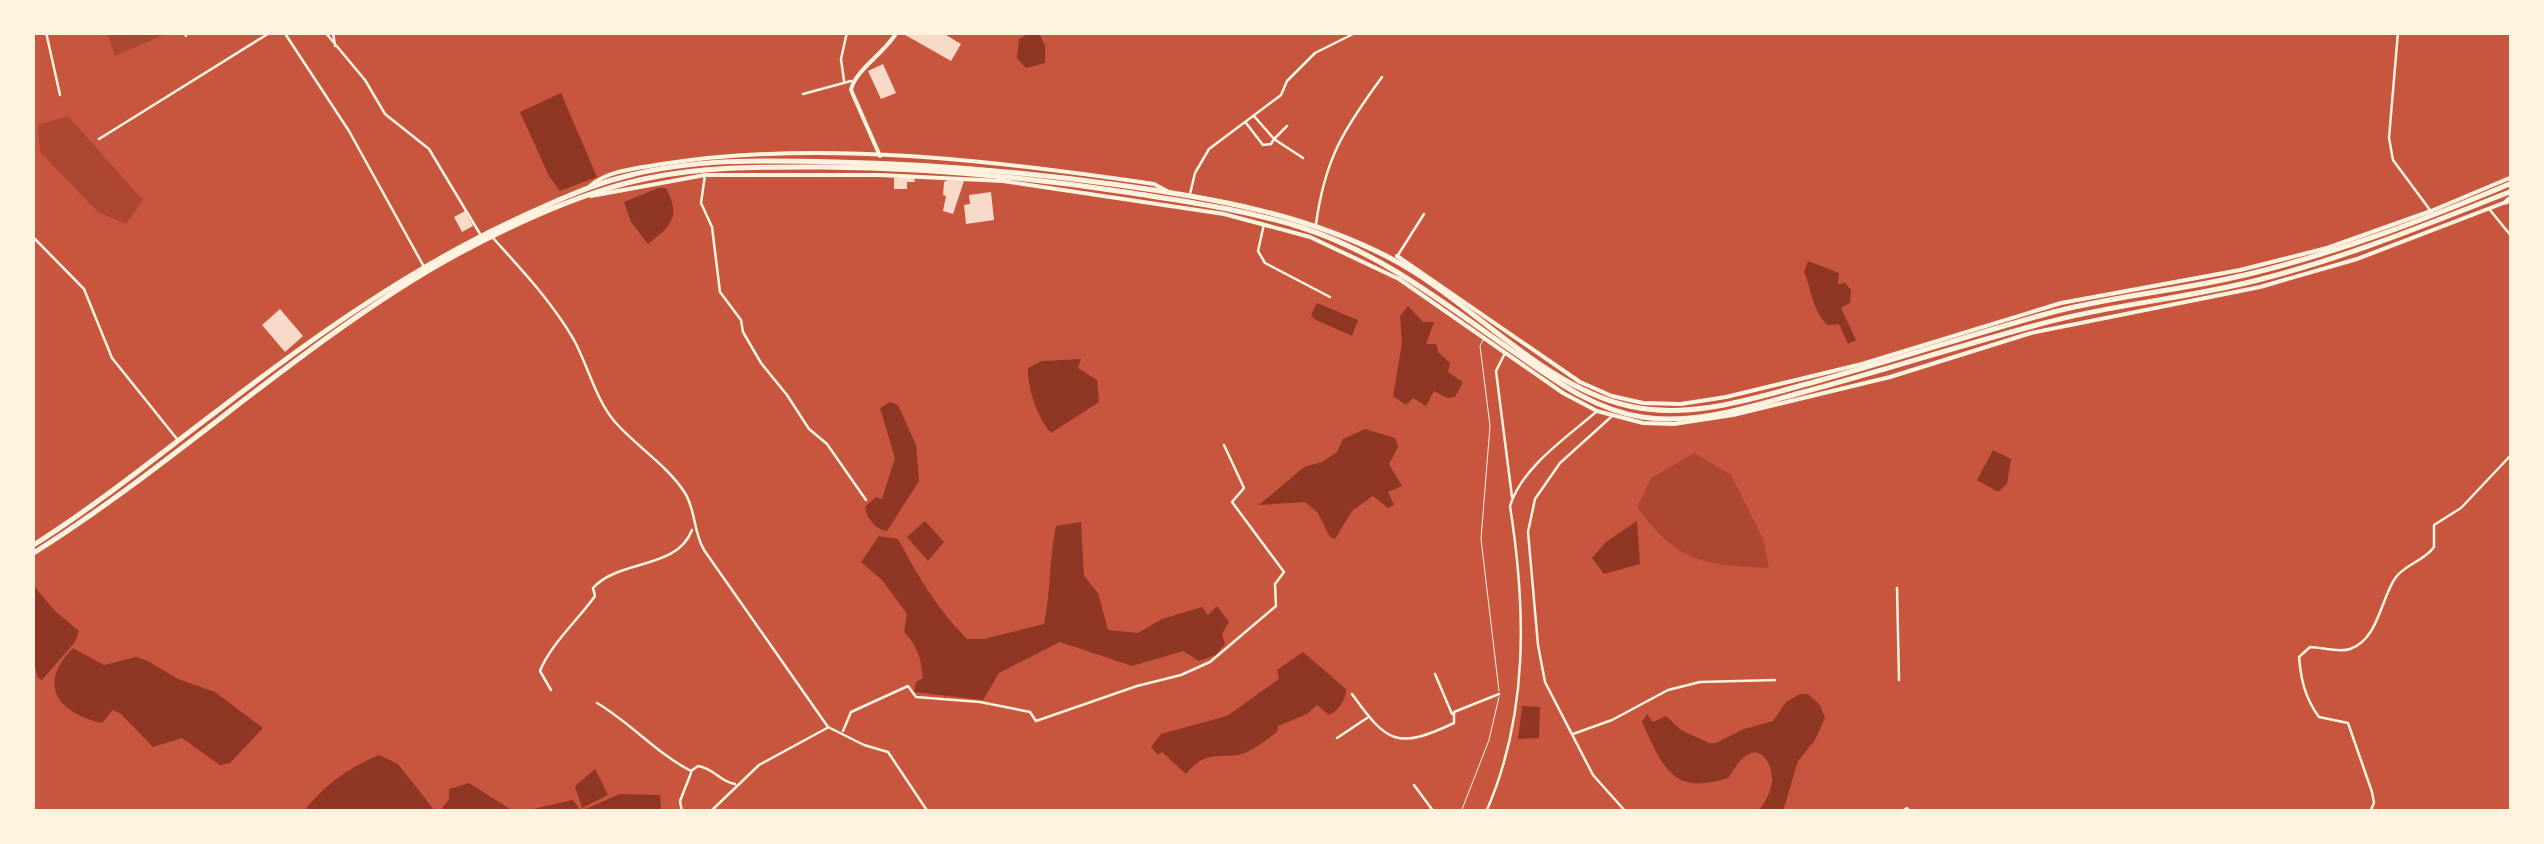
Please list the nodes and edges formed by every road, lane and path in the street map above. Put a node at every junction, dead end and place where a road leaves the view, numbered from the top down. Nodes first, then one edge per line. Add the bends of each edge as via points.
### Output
1 (46, 32) edge
2 (270, 32) edge
3 (284, 32) edge
4 (325, 32) edge
5 (333, 32) edge
6 (847, 32) edge
7 (897, 32) edge
8 (1358, 32) edge
9 (2398, 32) edge
10 (336, 46) junction
11 (1382, 76) dead end
12 (853, 81) junction
13 (844, 82) junction
14 (803, 94) dead end
15 (60, 96) dead end
16 (1253, 115) junction
17 (1245, 122) junction
18 (1286, 126) dead end
19 (98, 139) dead end
20 (1274, 139) junction
21 (880, 156) junction
22 (1303, 158) dead end
23 (705, 175) junction
24 (2512, 180) edge
25 (586, 192) junction
26 (1169, 192) junction
27 (1190, 196) junction
28 (2510, 198) edge
29 (1162, 200) junction
30 (2489, 208) junction
31 (2432, 213) junction
32 (1424, 214) dead end
33 (1265, 221) junction
34 (1316, 225) junction
35 (481, 235) junction
36 (32, 236) edge
37 (492, 237) junction
38 (2512, 237) edge
39 (2355, 255) junction
40 (1396, 258) junction
41 (424, 266) junction
42 (1330, 297) dead end
43 (1486, 336) junction
44 (1507, 350) junction
45 (1923, 364) junction
46 (254, 384) junction
47 (259, 391) junction
48 (1597, 411) junction
49 (1612, 416) junction
50 (178, 440) junction
51 (1224, 445) dead end
52 (2512, 454) edge
53 (1512, 498) junction
54 (866, 500) dead end
55 (694, 526) junction
56 (32, 546) edge
57 (32, 554) edge
58 (1898, 588) dead end
59 (1435, 674) dead end
60 (1775, 680) dead end
61 (1899, 680) dead end
62 (551, 690) dead end
63 (1352, 694) dead end
64 (1500, 694) junction
65 (597, 703) dead end
66 (1454, 716) junction
67 (1368, 717) junction
68 (828, 727) junction
69 (843, 732) junction
70 (1572, 735) junction
71 (1337, 738) dead end
72 (692, 771) junction
73 (735, 784) junction
74 (1414, 785) dead end
75 (682, 812) edge
76 (710, 812) edge
77 (928, 812) edge
78 (1434, 812) edge
79 (1461, 812) edge
80 (1486, 812) edge
81 (1626, 812) edge
82 (1900, 812) edge
83 (1910, 812) edge
84 (2370, 812) edge

1 - 15 street
2 - 19 street
3 - 41 street
4 - 10 street
5 - 10 street
6 - 13 street
7 - 12 main road
8 - 16 street via 1315,53 1281,95
9 - 31 street via 2392,160
10 - 35 street via 386,114 429,149
11 - 34 street via 1334,150
12 - 13 street
12 - 21 main road via 856,107
13 - 14 street
16 - 17 street
16 - 20 street
17 - 20 street via 1263,144
17 - 27 street via 1209,149
18 - 20 street
20 - 22 street
21 - 25 main road via 703,158 598,179
21 - 26 main road via 1019,164 1154,184
23 - 25 main road via 605,196
23 - 29 main road via 1003,181
23 - 54 street via 701,203 712,227 720,292 761,363
24 - 31 highway
25 - 26 highway via 654,170 755,160 951,166
25 - 29 highway via 654,176 773,166 950,171
25 - 35 highway
25 - 37 highway
26 - 27 highway
27 - 34 highway
28 - 30 main road
28 - 39 highway
29 - 33 highway
30 - 38 street
30 - 39 main road
31 - 40 highway via 2328,251 2059,311 1763,396 1666,412 1584,390
32 - 40 street
33 - 42 street via 1258,252 1266,263
33 - 43 highway via 1316,232 1368,254
34 - 40 highway
35 - 41 highway
36 - 50 street via 84,289 112,358
37 - 47 highway via 390,294
37 - 55 street via 561,320 613,420 686,496
39 - 45 highway via 2258,284 2058,319
41 - 46 highway
43 - 44 highway
43 - 64 lane via 1480,346 1490,426 1481,539
44 - 45 highway via 1598,404 1670,419
44 - 48 main road
44 - 53 street via 1496,371
45 - 49 main road via 1733,415 1674,424
46 - 47 highway
46 - 50 highway
47 - 57 highway
48 - 49 main road
48 - 53 street via 1528,474
49 - 70 street via 1560,463 1535,499 1529,522 1545,682
50 - 56 highway
51 - 69 street via 1244,488 1232,502 1284,572 1275,584 1276,606 1210,662 1036,721 1030,712 1000,705 916,697 908,686 851,712
52 - 84 street via 2461,508 2434,524 2430,553 2395,578 2378,622 2362,640 2345,650 2310,647 2299,658 2302,685 2319,717 2348,723 2372,792
53 - 80 street via 1522,621 1517,704 1504,768
55 - 62 street via 680,548 598,582 576,624 544,660 540,671
55 - 68 street via 728,587
58 - 61 street
59 - 66 street
60 - 70 street via 1668,690
63 - 67 street
64 - 66 street
64 - 79 lane
65 - 72 street
66 - 67 street via 1454,723 1432,734 1400,740
67 - 71 street
68 - 69 street
68 - 73 street
69 - 77 street via 888,752
70 - 81 street via 1593,775
72 - 73 street via 710,767
72 - 75 street
73 - 76 street
74 - 78 street
82 - 83 street

